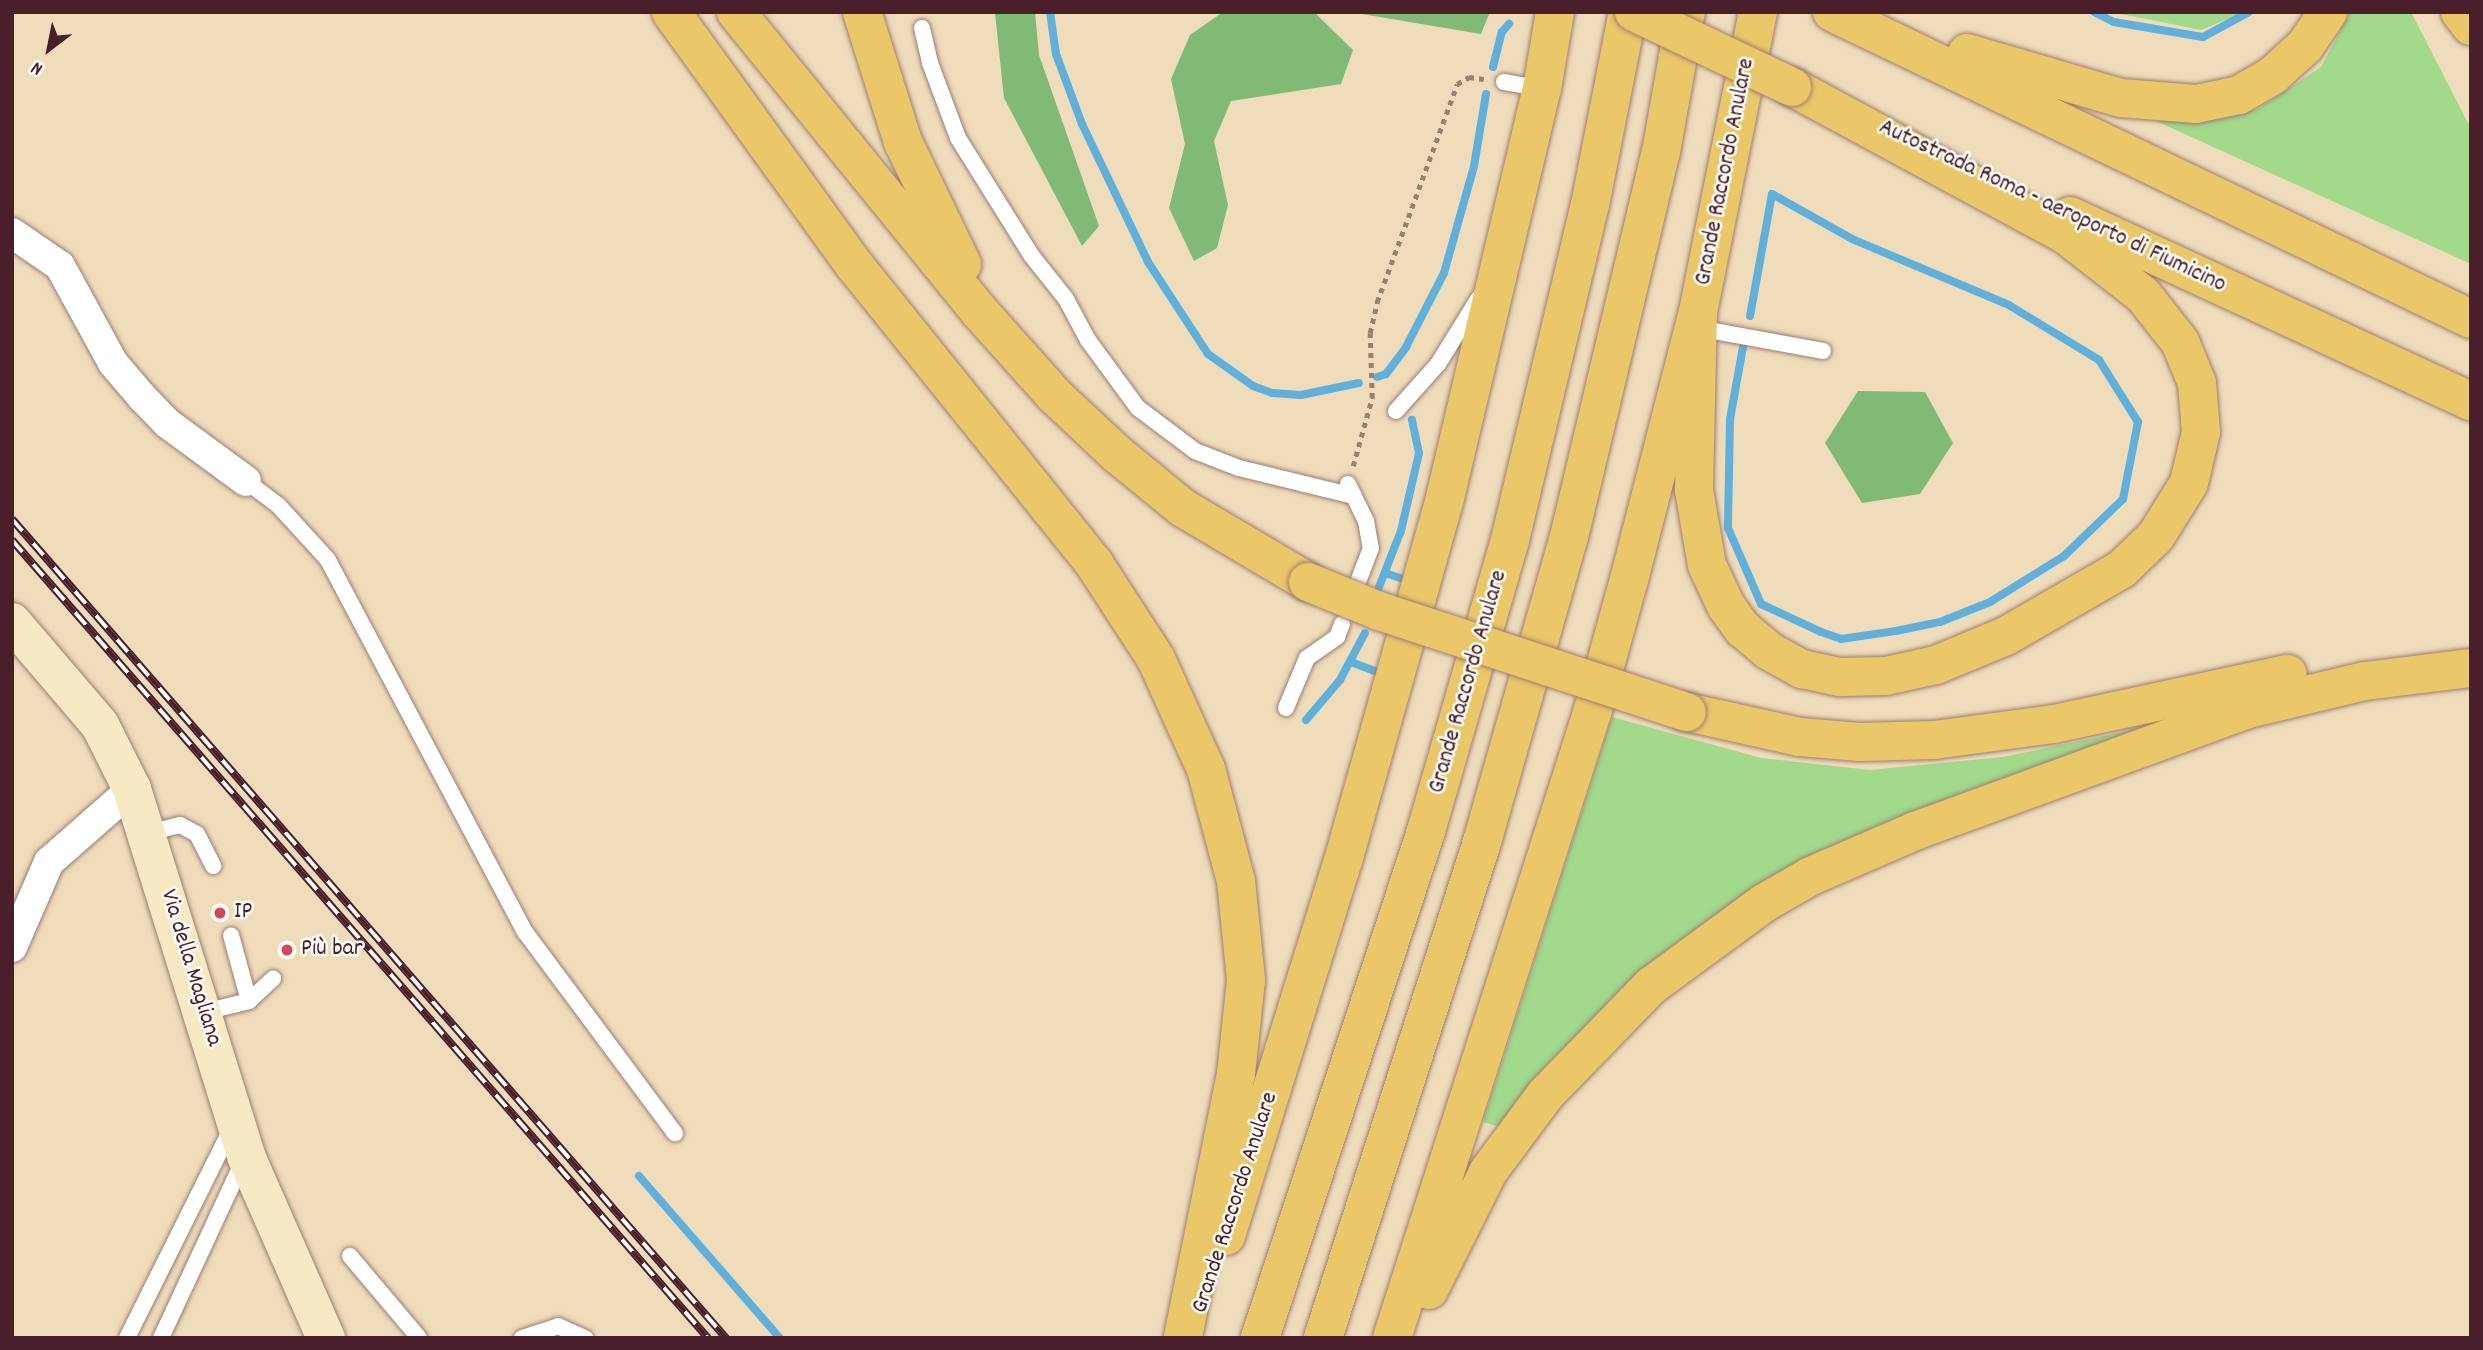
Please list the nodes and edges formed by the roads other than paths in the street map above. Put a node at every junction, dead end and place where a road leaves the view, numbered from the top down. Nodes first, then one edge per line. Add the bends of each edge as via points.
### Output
1 (671, 12) edge
2 (736, 12) edge
3 (862, 12) edge
4 (1555, 12) edge
5 (1628, 12) edge
6 (1634, 12) edge
7 (1686, 12) edge
8 (1758, 12) edge
9 (1832, 12) edge
10 (1844, 12) edge
11 (2328, 12) edge
12 (2460, 12) edge
13 (2471, 26) edge
14 (922, 28) dead end
15 (1504, 82) road end
16 (1792, 87) junction
17 (1542, 89) junction
18 (12, 233) edge
19 (1501, 262) junction
20 (2471, 318) edge
21 (1697, 320) junction
22 (1823, 351) dead end
23 (1054, 394) junction
24 (2471, 401) edge
25 (1396, 411) dead end
26 (246, 481) joint
27 (1359, 580) dead end
28 (12, 622) edge
29 (1342, 624) dead end
30 (2471, 656) edge
31 (2471, 668) edge
32 (1286, 708) dead end
33 (132, 789) junction
34 (148, 833) junction
35 (213, 866) dead end
36 (231, 935) dead end
37 (12, 947) edge
38 (273, 979) dead end
39 (248, 1001) junction
40 (204, 1012) junction
41 (675, 1133) dead end
42 (240, 1139) junction
43 (350, 1256) dead end
44 (127, 1338) edge
45 (161, 1338) edge
46 (326, 1338) edge
47 (419, 1338) edge
48 (522, 1338) edge
49 (585, 1338) edge
50 (1183, 1338) edge
51 (1193, 1338) edge
52 (1260, 1338) edge
53 (1323, 1338) edge
54 (1392, 1338) edge
55 (1411, 1338) edge

1 - 50 highway via 855,266 1095,565 1156,659 1199,751 1233,862 1246,980 1236,1074
2 - 23 highway via 979,311
3 - 23 highway via 888,101 940,222 978,289
4 - 17 highway, Grande Raccordo Anulare
5 - 52 highway, Grande Raccordo Anulare via 1587,218 1510,540 1426,831
6 - 16 highway, Autostrada Roma - aeroporto di Fiumicino, bridge
7 - 53 highway via 1658,165 1569,537 1482,842
8 - 21 highway, Grande Raccordo Anulare
9 - 20 highway
10 - 11 highway via 2079,88 2142,102 2184,105 2239,94 2265,81 2305,46
12 - 13 highway
14 - 27 lane via 958,138 1031,255 1138,408 1195,451 1324,492 1351,490 1366,521 1371,548
15 - 17 lane
16 - 21 highway via 2066,235 2137,289 2180,342 2197,383 2201,432 2189,483 2157,536 2122,569 2006,636 1936,665 1886,677 1854,679 1802,669 1769,651 1743,629 1726,606 1707,565 1694,490
16 - 24 highway, Autostrada Roma - aeroporto di Fiumicino
17 - 19 highway, Grande Raccordo Anulare
18 - 26 street via 60,266 113,363 151,406
19 - 25 lane via 1438,364
19 - 51 highway, Grande Raccordo Anulare via 1445,498 1343,861
21 - 22 lane via 1745,336
21 - 54 highway, Grande Raccordo Anulare via 1592,713
23 - 30 highway, bridge via 1183,508 1308,582 1379,611 1687,712 1800,737 1860,743 1934,740 2054,724 2363,660
26 - 41 lane via 278,505 328,560 525,932
28 - 33 main road, Via della Magliana via 54,665 100,725
29 - 32 lane via 1337,637 1307,659
31 - 55 highway via 2342,686 2248,709 1915,831 1811,876 1764,903 1651,986 1529,1114 1467,1211
33 - 34 main road, Via della Magliana
33 - 37 street via 49,862
34 - 35 lane via 180,825 197,834
34 - 40 main road, Via della Magliana
36 - 39 lane
38 - 39 lane
39 - 40 lane
40 - 42 main road, Via della Magliana
42 - 44 lane
42 - 45 lane
42 - 46 main road, Via della Magliana
43 - 47 lane
48 - 49 lane via 558,1326

